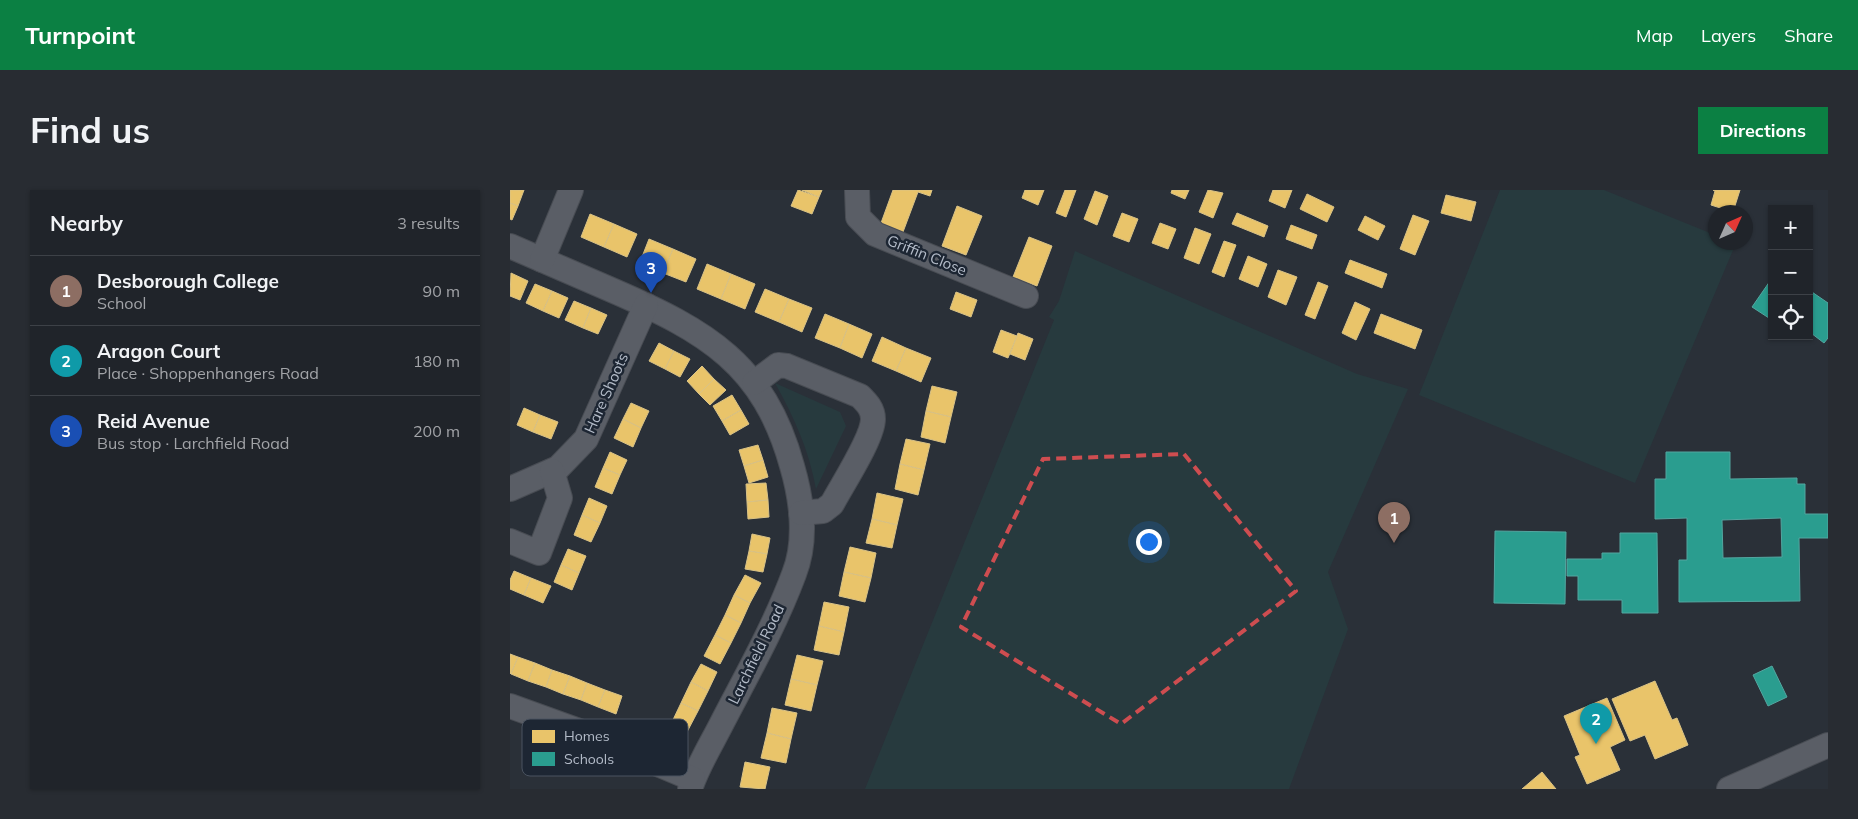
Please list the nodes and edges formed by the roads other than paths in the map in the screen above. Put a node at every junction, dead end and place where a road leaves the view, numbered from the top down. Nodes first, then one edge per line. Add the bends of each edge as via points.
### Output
1 (571, 190) edge
2 (857, 190) edge
3 (510, 246) edge
4 (542, 260) junction
5 (1026, 296) dead end
6 (646, 305) junction
7 (754, 383) junction
8 (552, 470) junction
9 (510, 489) edge
10 (801, 514) junction
11 (510, 541) edge
12 (510, 706) edge
13 (546, 719) edge
14 (1828, 745) edge
15 (675, 776) edge
16 (692, 784) edge
17 (1729, 789) edge

1 - 4 street
2 - 5 street, Griffin Close via 858,217 875,234
3 - 4 street, Larchfield Road
4 - 6 street, Larchfield Road
6 - 7 street, Larchfield Road via 708,338
6 - 8 street, Hare Shoots via 586,439 558,468
7 - 10 street, Larchfield Road via 772,411 785,441
7 - 10 street via 778,365 787,366 860,396 872,411 871,430 832,504 823,511
8 - 9 street, Hare Shoots
8 - 11 street via 560,498 539,553
10 - 16 street, Larchfield Road via 795,573
12 - 13 street
14 - 17 street
15 - 16 street

